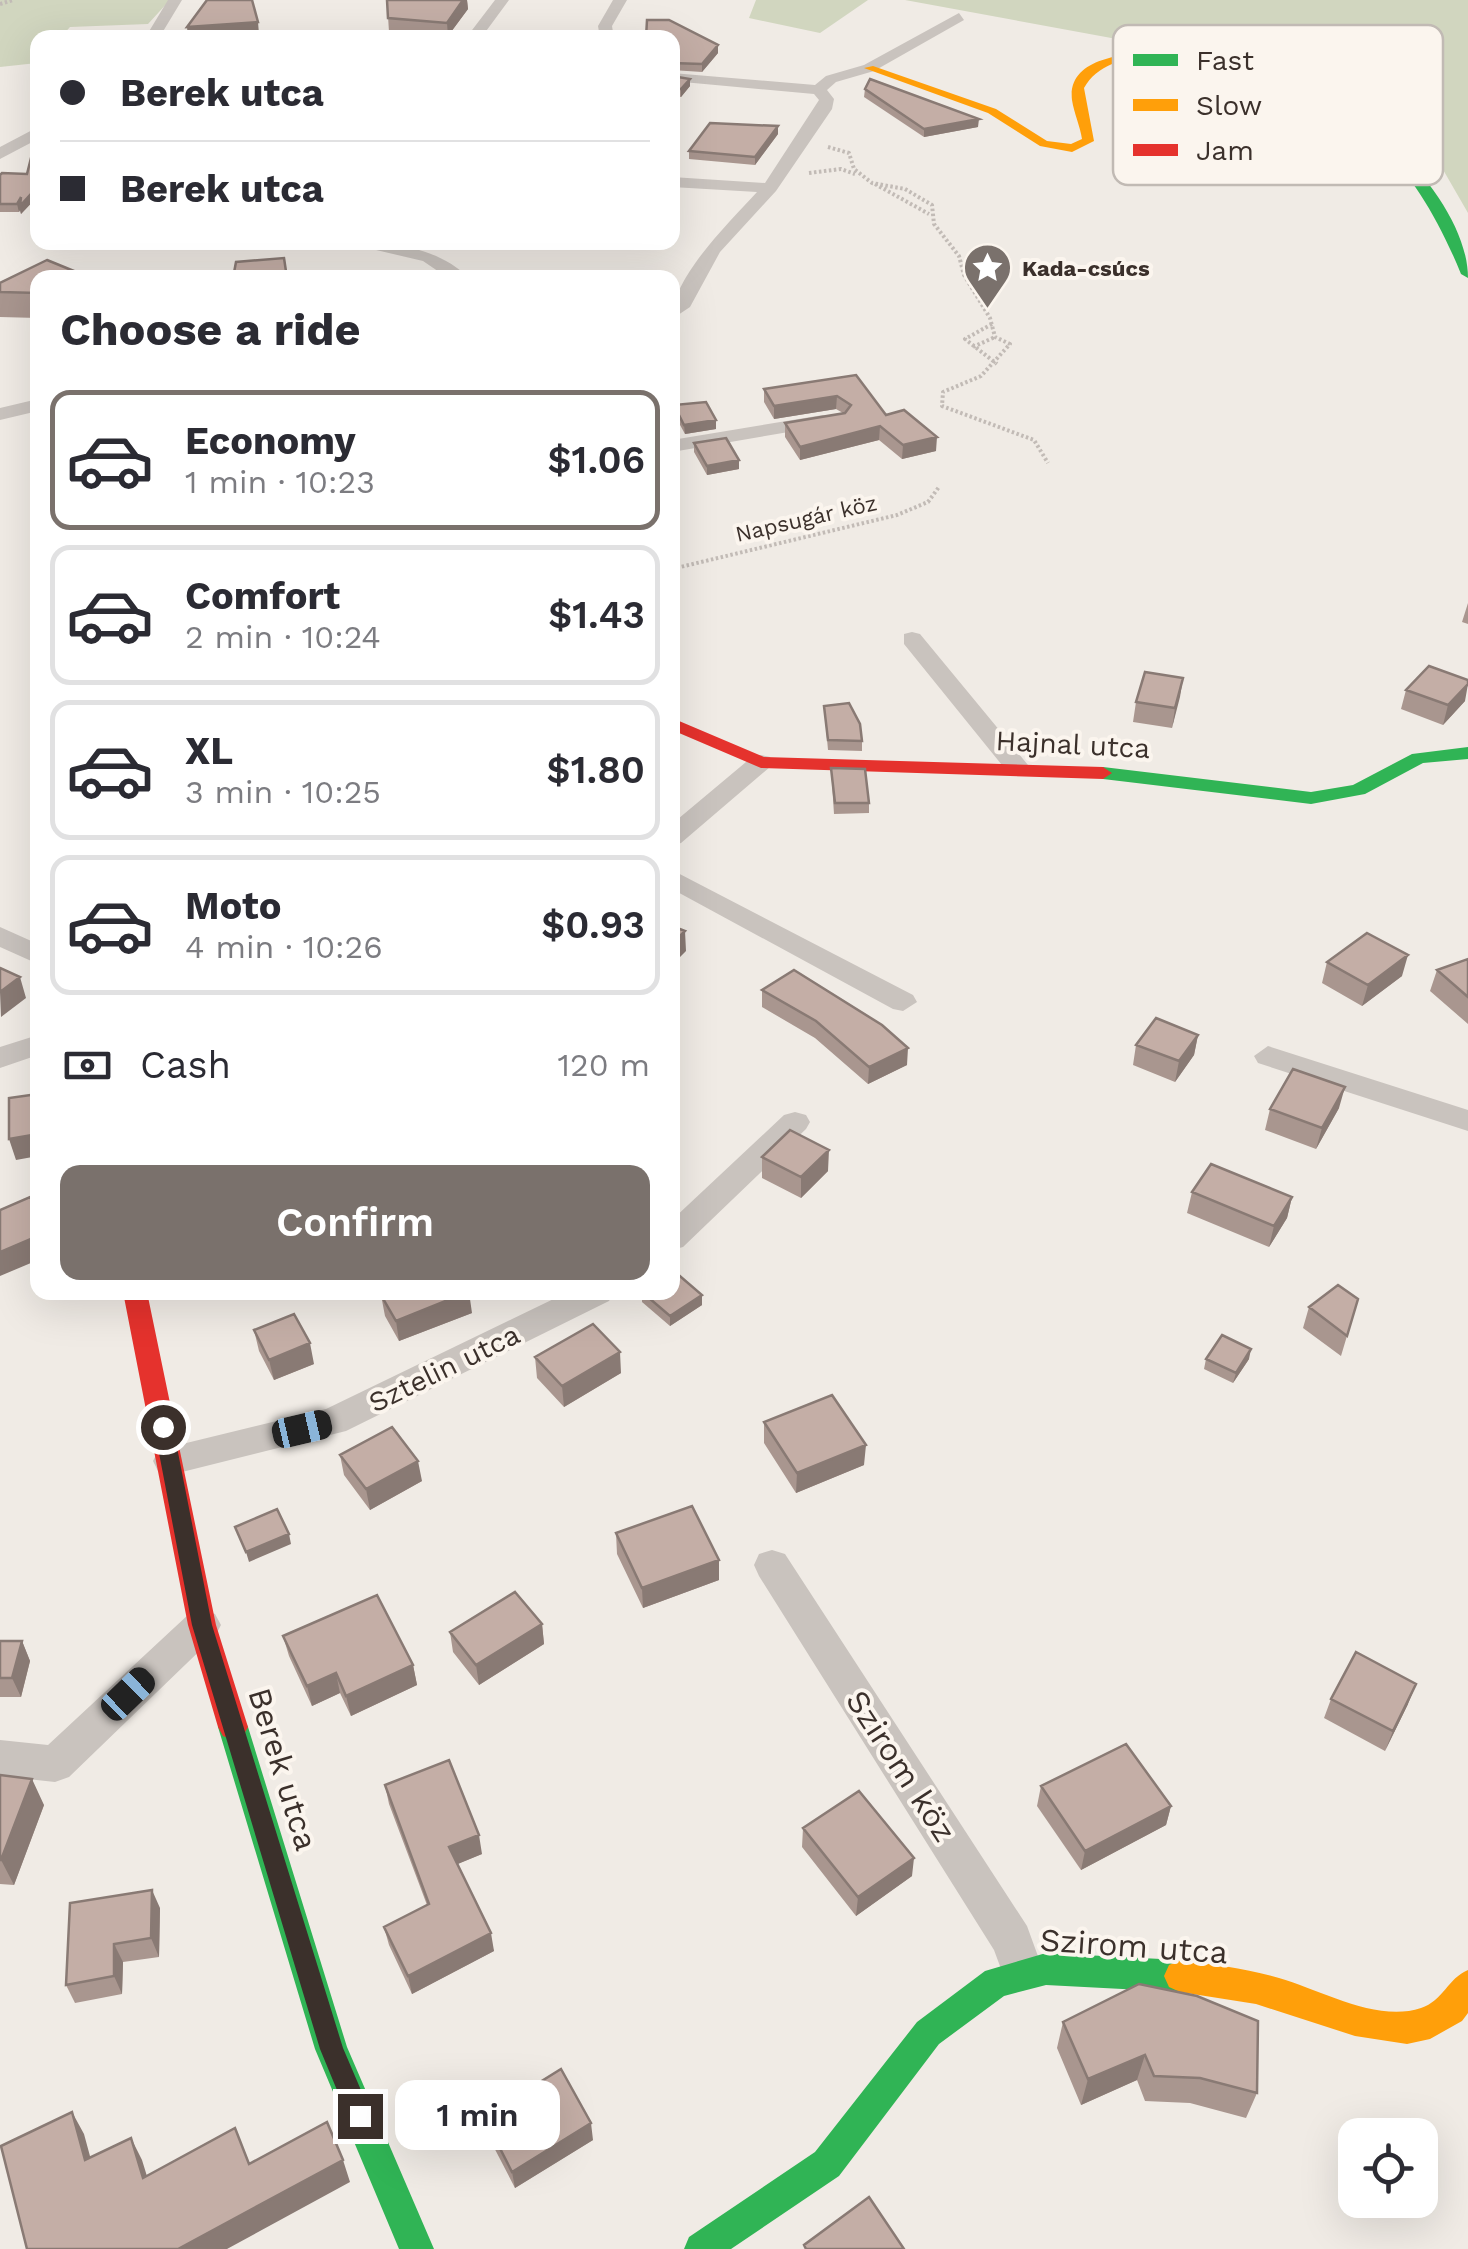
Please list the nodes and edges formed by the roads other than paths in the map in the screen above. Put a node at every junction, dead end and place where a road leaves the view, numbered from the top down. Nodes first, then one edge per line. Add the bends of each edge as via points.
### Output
1 (175, 0) edge
2 (502, 0) edge
3 (620, 0) edge
4 (958, 17) dead end
5 (157, 30) edge
6 (479, 30) edge
7 (605, 30) edge
8 (1113, 57) edge
9 (869, 68) junction
10 (680, 78) edge
11 (818, 90) junction
12 (30, 137) edge
13 (0, 154) edge
14 (680, 182) edge
15 (774, 182) junction
16 (1426, 185) edge
17 (392, 250) edge
18 (448, 270) edge
19 (1468, 274) edge
20 (680, 307) edge
21 (30, 406) edge
22 (0, 414) edge
23 (836, 419) edge
24 (680, 445) edge
25 (912, 639) dead end
26 (680, 727) edge
27 (1468, 753) edge
28 (760, 762) junction
29 (1019, 770) junction
30 (680, 831) edge
31 (680, 882) edge
32 (0, 936) edge
33 (30, 951) edge
34 (903, 1002) dead end
35 (30, 1047) edge
36 (1268, 1056) dead end
37 (0, 1058) edge
38 (1468, 1121) edge
39 (795, 1122) dead end
40 (680, 1232) edge
41 (138, 1300) edge
42 (582, 1300) edge
43 (170, 1461) junction
44 (772, 1565) dead end
45 (202, 1625) junction
46 (0, 1758) edge
47 (1022, 1970) junction
48 (1468, 1986) edge
49 (416, 2249) edge
50 (701, 2249) edge

1 - 5 street
2 - 6 street
3 - 7 street
4 - 9 street
8 - 9 street via 1094,64 1078,86 1088,141 1056,147 952,94
9 - 11 street
10 - 11 street
11 - 15 street via 827,99 824,109
12 - 13 street
14 - 15 street
15 - 20 street via 713,250
16 - 19 street
17 - 18 street via 428,257
21 - 22 street
23 - 24 street
25 - 29 street
26 - 28 street, Hajnal utca
27 - 29 street, Hajnal utca via 1419,758 1358,790 1311,798 1149,776
28 - 29 street, Hajnal utca
28 - 30 street
31 - 34 street
32 - 33 street
35 - 37 street
36 - 38 street
39 - 40 street
41 - 43 street, Berek utca
42 - 43 street, Sztelin utca via 334,1422
43 - 45 street, Berek utca
44 - 47 street, Szirom köz via 1012,1940
45 - 46 street via 55,1764
45 - 49 street, Berek utca via 332,2049
47 - 48 street, Szirom utca via 1122,1972 1266,1990 1396,2029 1438,2022 1460,2005
47 - 50 street, Szirom utca via 996,1978 891,2075 829,2163

